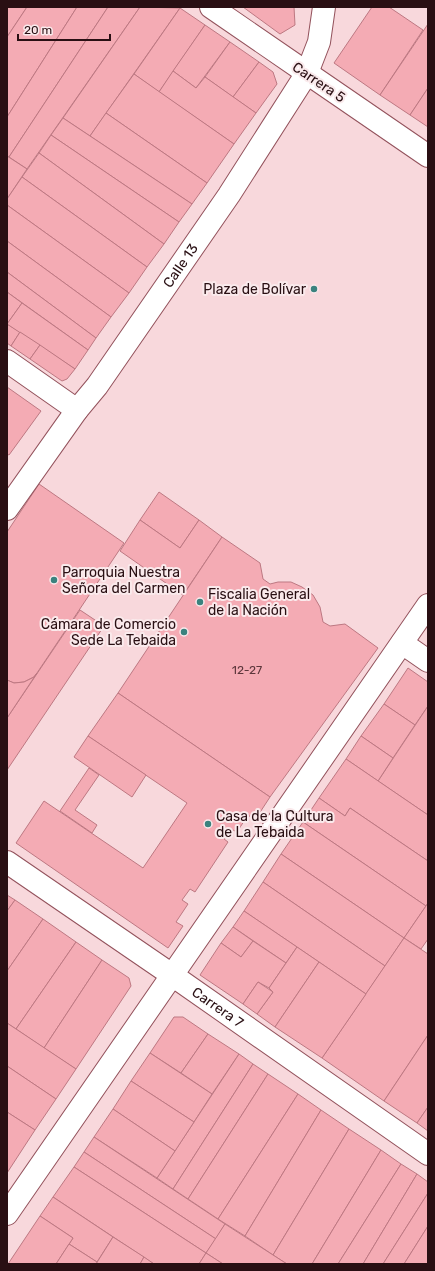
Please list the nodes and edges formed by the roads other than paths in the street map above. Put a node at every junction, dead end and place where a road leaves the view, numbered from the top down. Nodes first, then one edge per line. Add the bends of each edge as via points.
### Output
1 (211, 7) edge
2 (324, 7) edge
3 (307, 73) junction
4 (428, 156) edge
5 (7, 361) edge
6 (76, 410) junction
7 (7, 509) edge
8 (428, 605) edge
9 (402, 644) junction
10 (428, 661) edge
11 (7, 862) edge
12 (172, 975) junction
13 (428, 1154) edge
14 (7, 1214) edge

1 - 3 street, Carrera 5
2 - 3 street, Calle 13 via 319,42
3 - 4 street, Carrera 5
3 - 6 street, Calle 13 via 229,195 97,386
5 - 6 street
6 - 7 street, Calle 13
8 - 9 street
9 - 10 street
9 - 12 street
11 - 12 street, Carrera 7
12 - 13 street, Carrera 7
12 - 14 street

